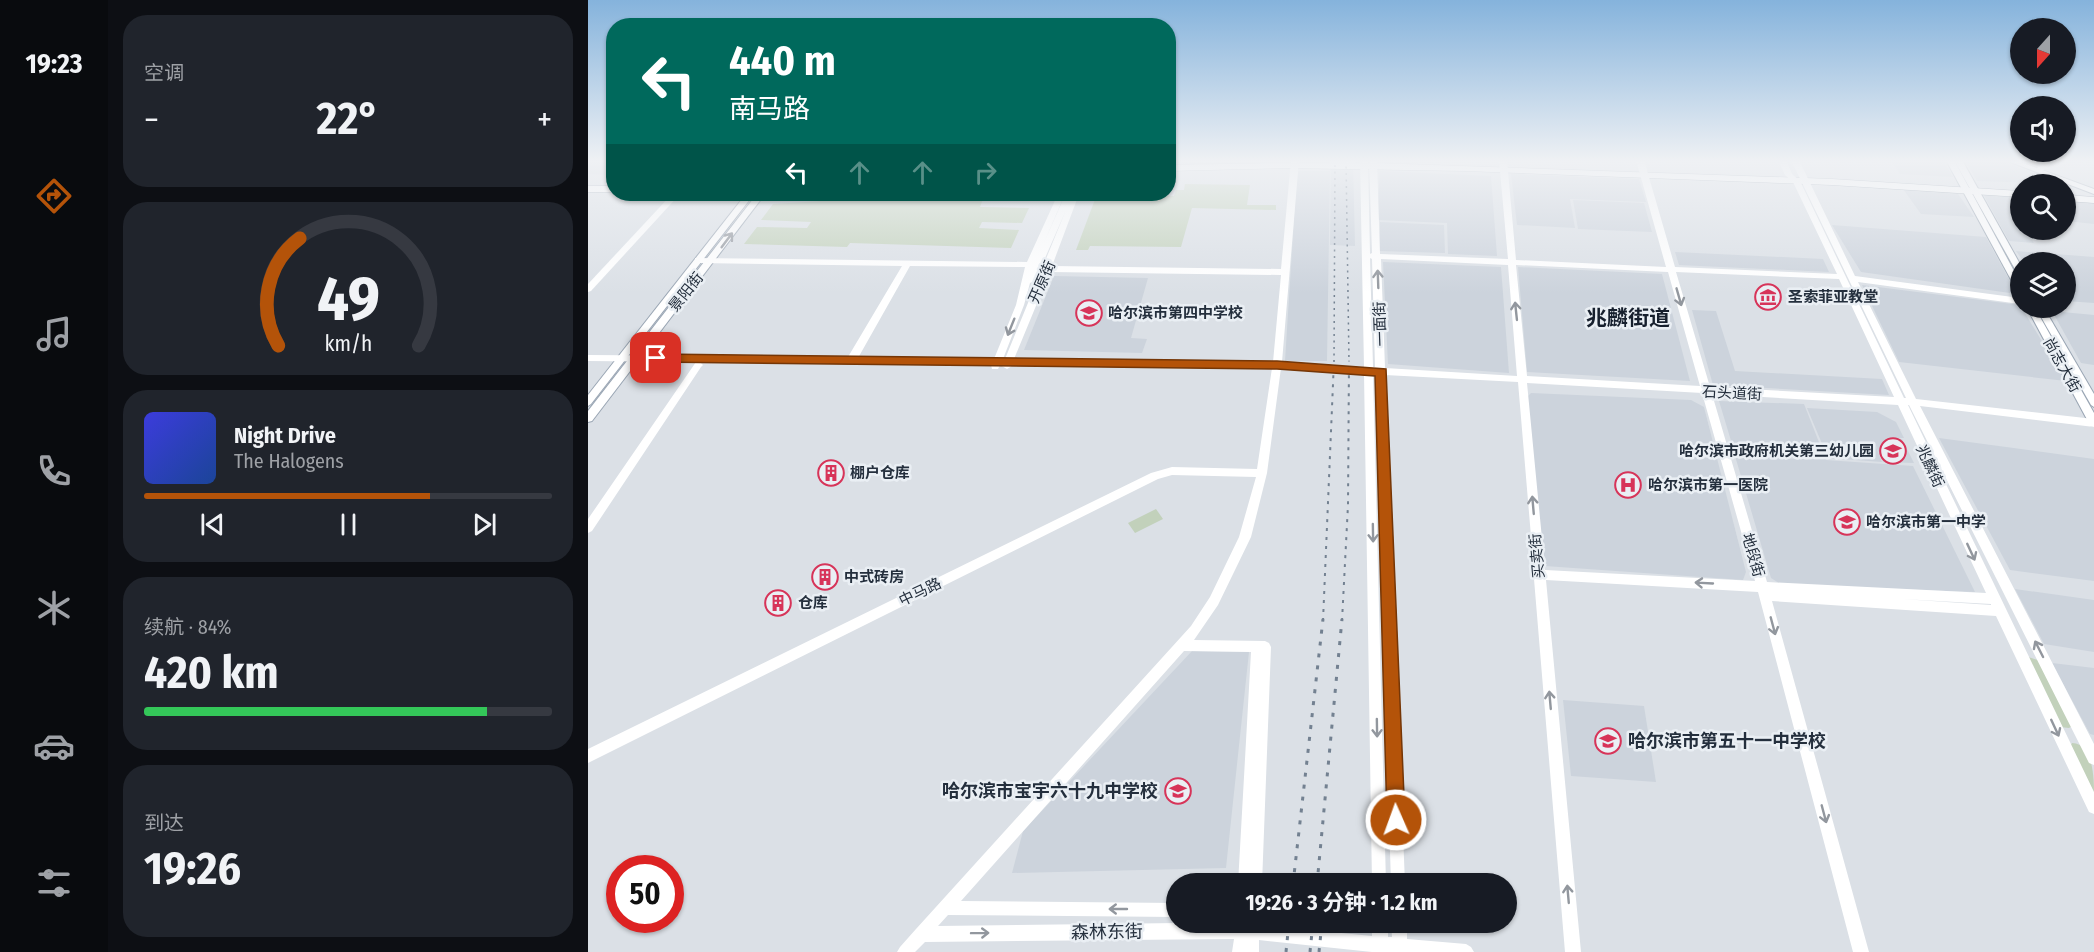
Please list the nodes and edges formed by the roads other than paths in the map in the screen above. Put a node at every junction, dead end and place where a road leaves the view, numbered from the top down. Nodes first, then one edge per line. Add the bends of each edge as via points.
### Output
1 (666, 204) edge
2 (742, 204) edge
3 (754, 204) edge
4 (1056, 204) edge
5 (1064, 204) edge
6 (1072, 204) edge
7 (1292, 204) edge
8 (1369, 204) edge
9 (1506, 204) edge
10 (1652, 204) edge
11 (1811, 204) edge
12 (1978, 204) edge
13 (1979, 204) edge
14 (2010, 255) edge
15 (1371, 256) junction
16 (698, 260) junction
17 (712, 261) junction
18 (1511, 263) junction
19 (907, 264) junction
20 (1030, 265) junction
21 (1048, 269) junction
22 (2010, 269) edge
23 (1671, 270) junction
24 (1286, 272) junction
25 (1847, 278) junction
26 (588, 289) edge
27 (2010, 300) edge
28 (1020, 305) junction
29 (2037, 318) edge
30 (2046, 318) edge
31 (588, 358) edge
32 (625, 361) junction
33 (852, 361) junction
34 (588, 364) edge
35 (698, 365) junction
36 (995, 366) junction
37 (1007, 366) junction
38 (1276, 368) junction
39 (1376, 375) junction
40 (1523, 383) junction
41 (1707, 393) junction
42 (588, 402) edge
43 (2094, 403) edge
44 (1908, 405) junction
45 (588, 418) edge
46 (2094, 422) edge
47 (2094, 428) edge
48 (1262, 472) junction
49 (588, 528) edge
50 (1538, 575) junction
51 (1763, 591) junction
52 (1996, 605) junction
53 (1181, 645) junction
54 (1257, 647) junction
55 (588, 756) edge
56 (2094, 758) edge
57 (2094, 807) edge
58 (1246, 873) edge
59 (1255, 873) edge
60 (1379, 873) edge
61 (1398, 873) edge
62 (945, 908) junction
63 (1166, 910) edge
64 (1166, 929) edge
65 (1246, 933) edge
66 (1249, 933) edge
67 (1284, 933) edge
68 (1380, 933) edge
69 (1399, 933) edge
70 (921, 934) junction
71 (1380, 949) edge
72 (1400, 949) edge
73 (905, 952) edge
74 (1240, 952) edge
75 (1251, 952) edge
76 (1466, 952) edge
77 (1573, 952) edge
78 (1862, 952) edge

1 - 26 main road
2 - 16 main road, 景阳街
17 -> 3 main road, 景阳街
4 - 20 main road, 开原街
5 - 28 main road, 开原街
6 - 21 main road, 开原街
7 - 24 main road
8 - 15 main road, 一面街
9 - 18 main road, 买卖街
10 - 23 main road, 地段街
11 - 25 main road, 兆麟街
12 - 22 main road
13 - 14 main road
15 - 18 main road
15 - 39 main road, 一面街
16 - 17 main road
16 - 32 main road, 景阳街
17 - 19 main road
17 - 32 main road, 景阳街
18 - 23 main road
40 -> 18 main road, 买卖街
19 - 20 main road
19 - 33 main road
20 - 28 main road, 开原街
21 - 24 main road
21 - 37 main road, 开原街
23 - 25 main road
23 -> 41 main road, 地段街
24 - 38 main road
25 - 27 main road
25 - 44 main road, 兆麟街
28 -> 36 main road, 开原街
29 - 46 main road, 尚志大街
30 - 43 main road, 尚志大街
31 - 32 main road
32 - 33 main road
32 - 34 main road
32 - 35 main road
32 - 42 main road, 景阳街
32 - 45 main road, 景阳街
33 - 36 main road
35 - 36 main road
35 - 49 main road
36 - 37 main road, 石头道街
37 - 38 main road, 石头道街
38 - 39 main road, 石头道街
38 - 48 main road
39 - 40 main road, 石头道街
39 -> 60 main road, 一面街
39 - 61 main road, 一面街
40 - 41 main road, 石头道街
50 -> 40 main road, 买卖街
41 - 44 main road, 石头道街
41 - 51 main road, 地段街
44 - 46 main road, 石头道街
44 - 47 main road, 石头道街
44 -> 52 main road, 兆麟街
56 -> 44 main road, 兆麟街
48 - 53 main road via 1245,537 1214,601
48 - 55 main road, 中马路 via 1172,471 1155,476
51 -> 50 main road
77 -> 50 main road, 买卖街
51 - 52 main road
51 -> 78 main road, 地段街
52 -> 57 main road, 兆麟街
53 - 54 main road
53 - 62 main road
54 - 58 main road
54 - 59 main road via 1265,648
63 -> 62 main road, 森林东街
62 - 70 main road
70 -> 64 main road, 森林东街
65 - 74 main road
66 - 75 main road
67 - 71 main road, 森林东街
68 - 71 main road
69 - 72 main road
70 - 73 main road
71 - 72 main road, 森林东街
72 - 76 main road, 森林东街

